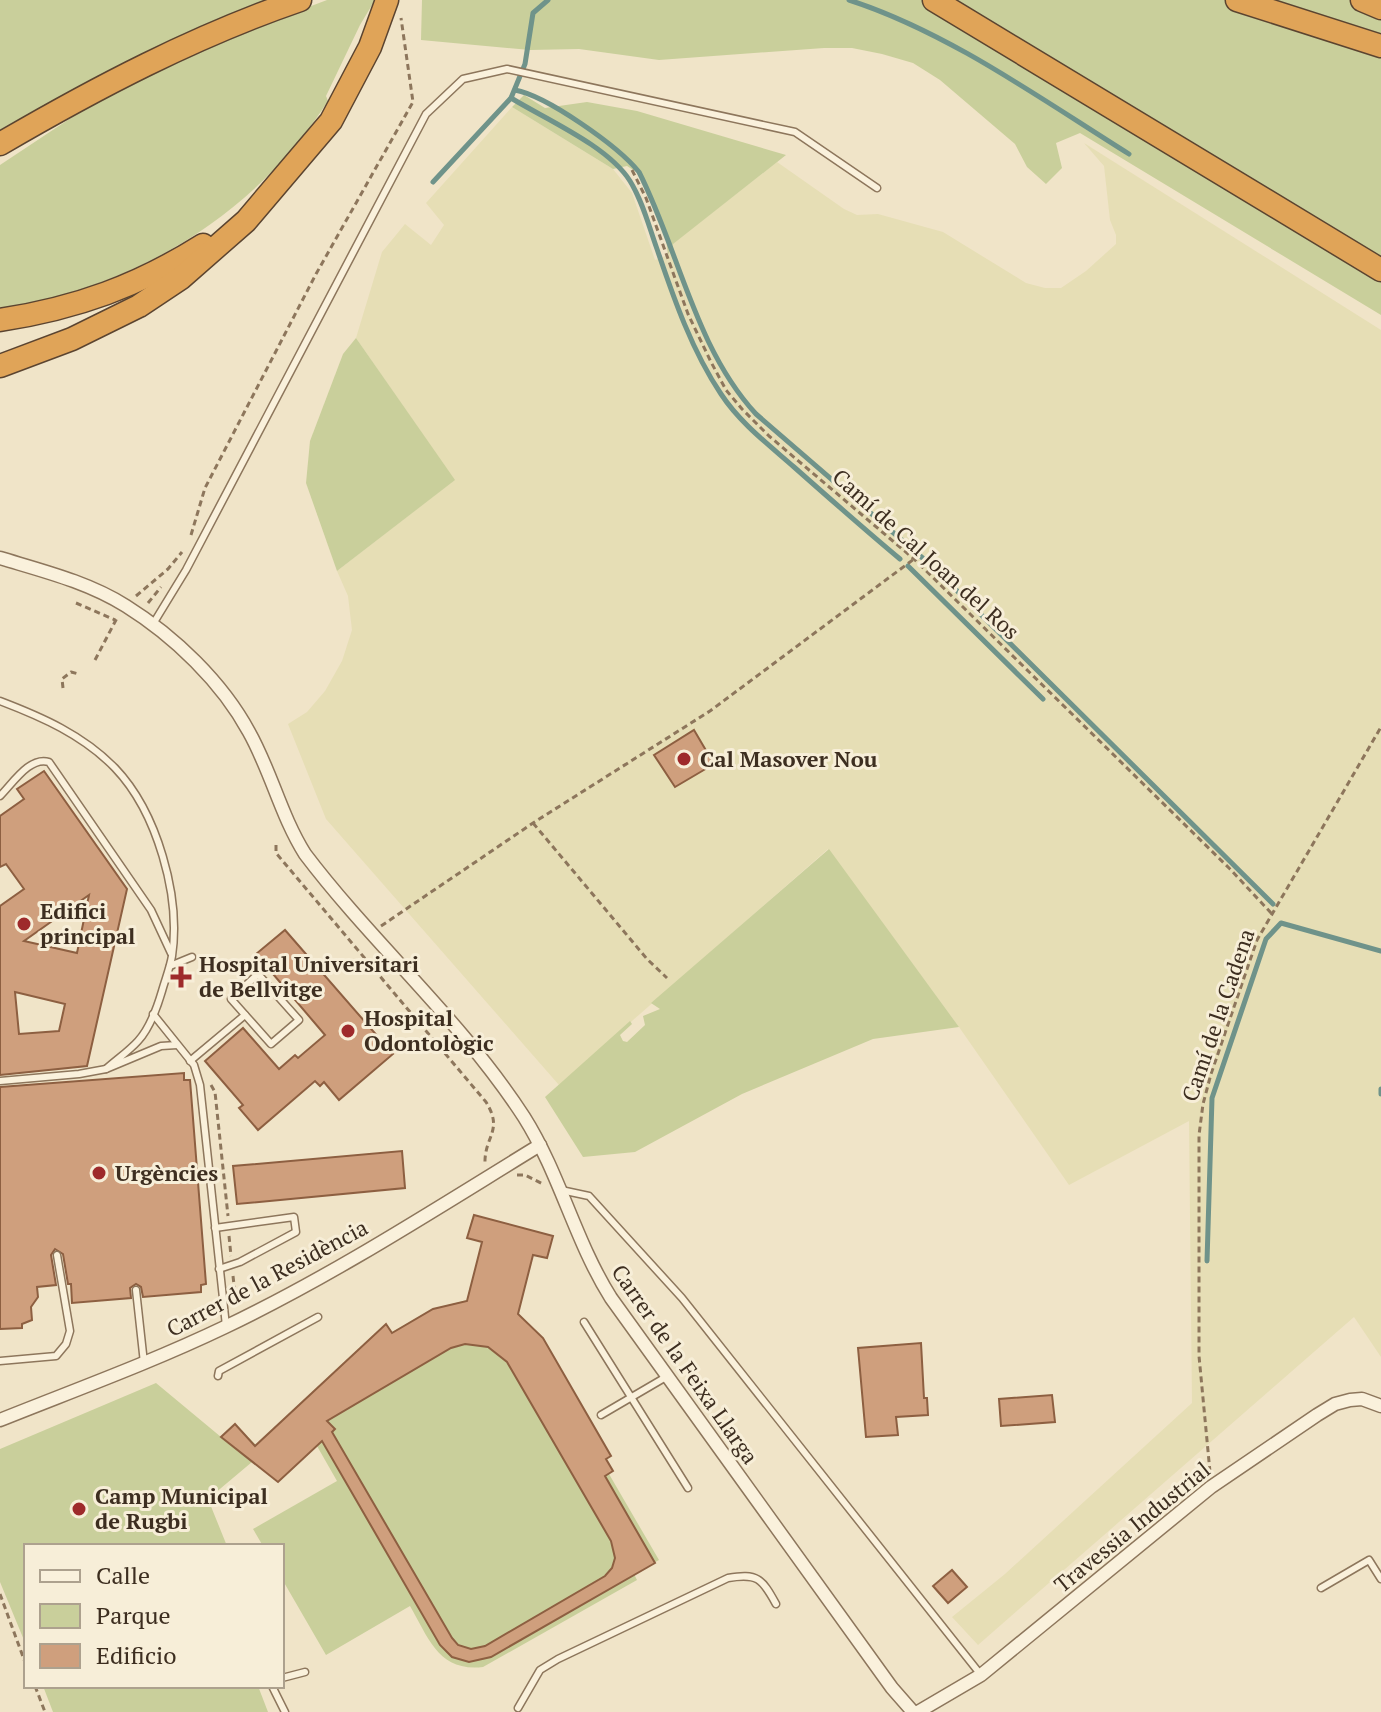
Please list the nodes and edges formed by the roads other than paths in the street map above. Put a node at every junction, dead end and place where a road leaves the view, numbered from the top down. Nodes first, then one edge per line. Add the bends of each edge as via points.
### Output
1 (300, 0) edge
2 (934, 0) edge
3 (1237, 0) edge
4 (1362, 0) edge
5 (394, 6) edge
6 (1381, 8) edge
7 (1381, 46) edge
8 (0, 144) edge
9 (877, 188) dead end
10 (268, 195) junction
11 (1381, 270) edge
12 (0, 320) edge
13 (0, 366) edge
14 (0, 558) edge
15 (153, 626) junction
16 (0, 701) edge
17 (0, 796) edge
18 (172, 957) junction
19 (192, 957) dead end
20 (169, 966) junction
21 (153, 1014) junction
22 (245, 1015) junction
23 (177, 1045) junction
24 (193, 1059) junction
25 (106, 1069) junction
26 (0, 1081) edge
27 (540, 1145) junction
28 (560, 1190) junction
29 (215, 1228) junction
30 (57, 1255) dead end
31 (219, 1269) junction
32 (136, 1290) dead end
33 (318, 1317) dead end
34 (584, 1322) dead end
35 (226, 1327) junction
36 (0, 1361) edge
37 (144, 1363) junction
38 (218, 1376) dead end
39 (666, 1377) junction
40 (631, 1397) junction
41 (1381, 1406) edge
42 (601, 1415) dead end
43 (0, 1420) edge
44 (688, 1488) dead end
45 (1381, 1579) edge
46 (1321, 1588) dead end
47 (776, 1604) dead end
48 (305, 1672) dead end
49 (981, 1675) junction
50 (284, 1677) edge
51 (273, 1688) edge
52 (518, 1708) dead end
53 (285, 1712) edge
54 (916, 1712) edge

1 - 8 highway via 169,54
2 - 11 highway
3 - 7 highway
4 - 6 highway
5 - 10 highway via 331,121
9 - 15 lane via 795,132 507,69 463,79 426,114
10 - 12 highway via 234,224 153,274 92,300
10 - 13 highway via 224,242 161,293 96,329
14 - 15 street, Carrer de la Feixa Llarga via 76,582
15 - 27 street, Carrer de la Feixa Llarga via 202,670 240,716 295,838 315,868 490,1071
16 - 18 lane via 89,744 137,796 168,879
17 - 18 lane via 33,762 49,762 151,910
18 - 20 lane
19 - 20 lane
20 - 21 lane
21 - 23 lane
21 - 25 lane via 139,1040
22 - 22 lane via 271,1044 299,1020 258,974 231,999
22 - 24 lane
23 - 24 lane
23 - 25 lane via 161,1046
24 - 29 lane
25 - 26 lane
27 - 28 street, Carrer de la Feixa Llarga
27 - 35 street, Carrer de la Residència
28 - 39 street, Carrer de la Feixa Llarga via 597,1275
28 - 49 lane via 589,1196 682,1298
29 - 31 lane
29 - 31 lane via 294,1217 296,1232
30 - 36 lane via 70,1331 66,1344 56,1356
31 - 35 lane
32 - 37 lane
33 - 38 lane
34 - 40 lane
35 - 37 street, Carrer de la Residència
37 - 43 street, Carrer de la Residència
39 - 40 lane
39 - 54 street, Carrer de la Feixa Llarga via 892,1688
40 - 42 lane
40 - 44 lane
41 - 49 street, Travessia Industrial via 1362,1399 1335,1404 1211,1487
45 - 46 lane via 1369,1560
47 - 52 lane via 756,1577 728,1578 549,1664
48 - 50 lane
49 - 54 street, Travessia Industrial
51 - 53 lane

